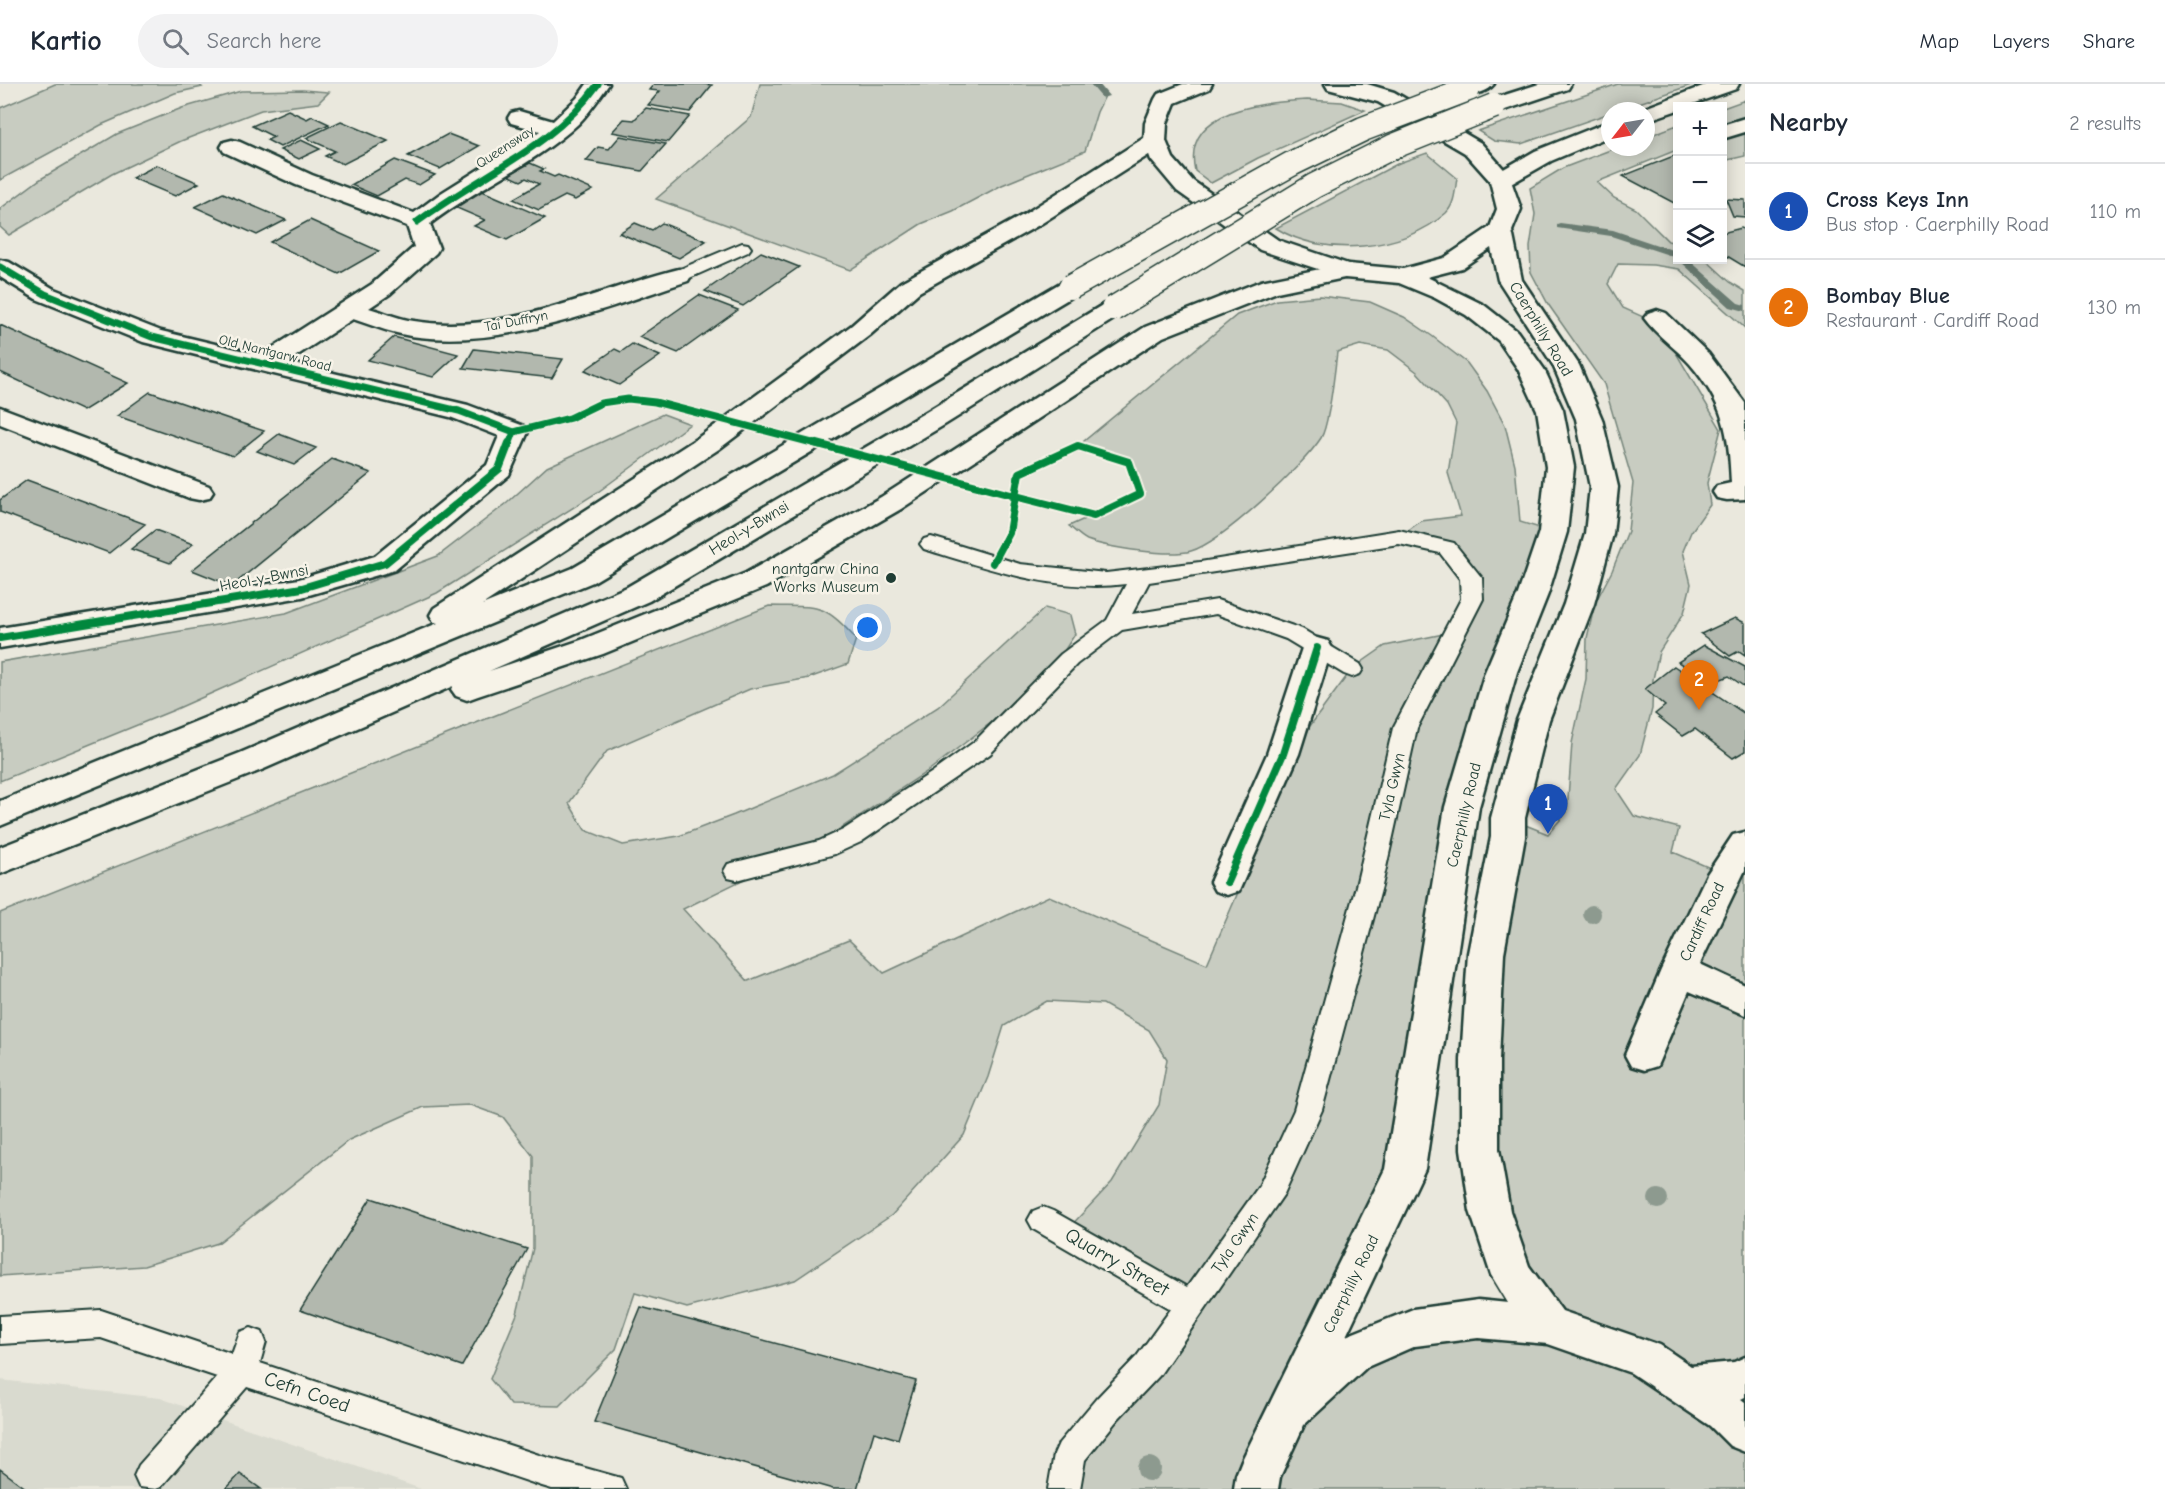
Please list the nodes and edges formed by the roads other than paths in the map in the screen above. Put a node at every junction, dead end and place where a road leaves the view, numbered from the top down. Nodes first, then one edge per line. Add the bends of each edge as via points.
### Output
1 (598, 84) edge
2 (1201, 84) edge
3 (1336, 84) edge
4 (1560, 84) edge
5 (1728, 84) edge
6 (1475, 87) edge
7 (1161, 92) edge
8 (1655, 111) edge
9 (519, 118) dead end
10 (1745, 125) edge
11 (556, 129) junction
12 (1727, 130) edge
13 (1601, 132) edge
14 (1155, 141) junction
15 (232, 147) dead end
16 (1501, 180) junction
17 (417, 222) junction
18 (1500, 231) junction
19 (742, 248) dead end
20 (0, 267) edge
21 (1345, 271) junction
22 (679, 276) joint
23 (1403, 276) junction
24 (351, 309) junction
25 (1657, 318) dead end
26 (267, 363) junction
27 (0, 415) edge
28 (500, 469) joint
29 (199, 492) dead end
30 (1736, 492) edge
31 (931, 544) dead end
32 (1142, 575) junction
33 (1116, 624) junction
34 (0, 638) edge
35 (1317, 648) junction
36 (1352, 669) dead end
37 (350, 672) junction
38 (252, 761) junction
39 (0, 814) edge
40 (1745, 844) edge
41 (0, 861) edge
42 (737, 871) dead end
43 (1227, 882) dead end
44 (1679, 970) junction
45 (1745, 1001) edge
46 (1644, 1055) dead end
47 (1043, 1220) dead end
48 (1192, 1305) junction
49 (1548, 1325) junction
50 (0, 1330) edge
51 (246, 1356) junction
52 (1745, 1377) edge
53 (1686, 1386) junction
54 (1289, 1411) junction
55 (1745, 1432) edge
56 (150, 1476) dead end
57 (610, 1489) edge
58 (1064, 1489) edge
59 (1256, 1489) edge

1 - 11 main road, Queensway via 571,118
2 - 7 main road
3 - 16 main road via 1386,97 1473,148
4 - 38 main road, Heol-y-Bwnsi, bridge via 1392,147 1314,186 936,418 638,594
5 - 8 main road
6 - 37 main road, bridge via 1363,129 1293,163 1071,287 583,575
7 - 14 main road
9 - 11 main road
10 - 12 main road
11 - 17 main road, Queensway
13 - 16 main road via 1543,156
14 - 21 main road via 1162,159 1185,186 1269,245
14 - 37 main road via 1031,220 910,287 861,330 709,443 532,560
15 - 17 main road via 304,180
16 - 18 main road via 1509,208
17 - 24 main road via 427,248 381,289
18 - 23 main road via 1453,263
18 - 49 main road, Caerphilly Road via 1510,280 1566,365 1589,419 1604,486 1599,534 1582,594 1533,720 1514,796 1486,953 1480,1149 1490,1210 1512,1275
19 - 22 lane
20 - 26 main road, Old Nantgarw Road via 45,294 152,337
21 - 23 main road
21 - 38 main road via 1270,286 1154,332 891,503 756,580 592,647
22 - 24 main road, Tai Duffryn via 575,309 478,329 419,330
23 - 54 main road, Caerphilly Road via 1474,310 1508,336 1531,369 1550,410 1560,466 1552,532 1533,594 1501,672 1462,807 1405,1169
24 - 26 main road
25 - 30 main road via 1699,359 1732,404 1743,446
26 - 28 main road, Old Nantgarw Road via 459,411 514,432
27 - 29 main road
28 - 34 main road, Heol-y-Bwnsi via 385,563 302,588
31 - 32 lane, Tyla Gwyn via 1018,571 1111,579
32 - 33 lane
32 - 48 lane, Tyla Gwyn via 1399,537 1447,548 1471,578 1472,599 1405,728 1369,886 1308,1110 1270,1194
33 - 35 lane via 1217,607 1294,634
33 - 42 lane via 1069,659 982,748 892,811 826,848
35 - 36 lane
35 - 43 main road via 1283,754
37 - 39 main road
38 - 41 main road, Heol-y-Bwnsi
40 - 44 main road, Cardiff Road via 1725,874
44 - 45 main road, Cardiff Road
44 - 46 main road, Cardiff Road
47 - 48 lane, Quarry Street
48 - 58 lane, Tyla Gwyn via 1148,1366 1070,1454
49 - 53 main road via 1645,1359
49 - 54 main road via 1478,1318 1413,1328 1352,1353
50 - 51 lane, Cefn Coed via 101,1323
51 - 56 lane
51 - 57 lane, Cefn Coed via 542,1471
52 - 53 main road
53 - 55 main road via 1725,1412
54 - 59 main road, Caerphilly Road via 1258,1475

